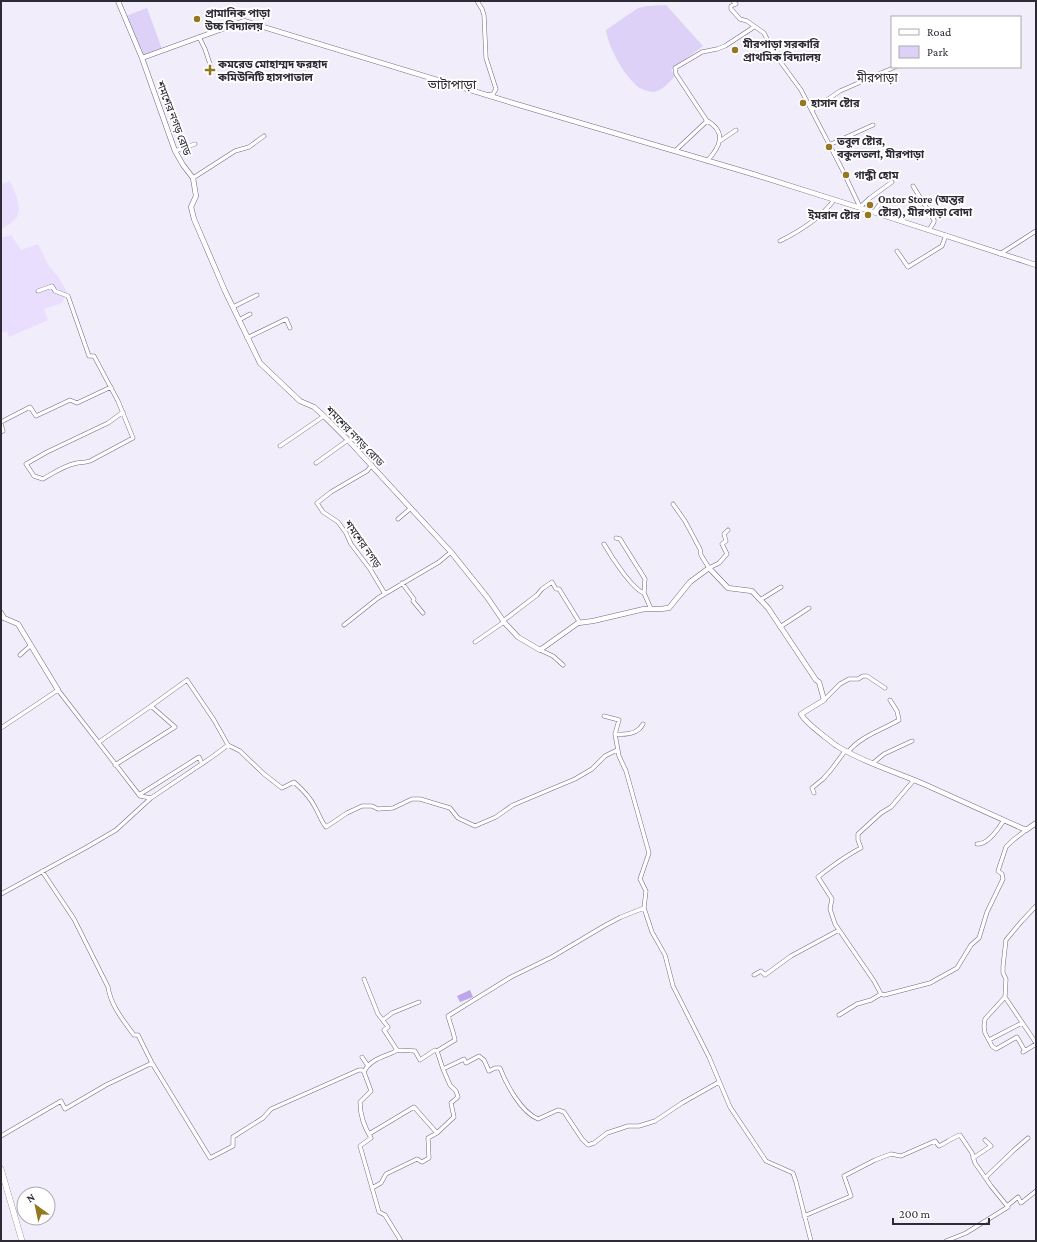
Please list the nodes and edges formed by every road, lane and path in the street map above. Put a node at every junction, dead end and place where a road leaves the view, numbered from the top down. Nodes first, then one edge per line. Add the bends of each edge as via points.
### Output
1 (118, 1) edge
2 (477, 1) edge
3 (733, 1) edge
4 (754, 27) junction
5 (200, 35) junction
6 (142, 58) junction
7 (211, 67) dead end
8 (893, 68) edge
9 (487, 96) junction
10 (812, 110) junction
11 (706, 120) junction
12 (873, 125) dead end
13 (736, 130) dead end
14 (264, 136) dead end
15 (720, 141) junction
16 (194, 144) dead end
17 (830, 145) junction
18 (175, 151) junction
19 (675, 151) junction
20 (707, 161) junction
21 (193, 178) junction
22 (892, 182) dead end
23 (913, 186) dead end
24 (834, 200) junction
25 (879, 205) dead end
26 (860, 208) junction
27 (874, 212) junction
28 (929, 230) junction
29 (1036, 231) edge
30 (946, 235) junction
31 (780, 241) dead end
32 (897, 251) dead end
33 (1000, 254) junction
34 (1036, 265) edge
35 (38, 291) dead end
36 (257, 295) dead end
37 (233, 307) junction
38 (250, 314) dead end
39 (239, 320) junction
40 (290, 328) dead end
41 (247, 338) junction
42 (111, 387) junction
43 (123, 412) junction
44 (324, 416) junction
45 (1, 423) edge
46 (1, 432) edge
47 (348, 440) junction
48 (280, 446) dead end
49 (316, 463) dead end
50 (372, 465) junction
51 (673, 504) dead end
52 (411, 508) junction
53 (398, 518) dead end
54 (728, 530) dead end
55 (616, 538) dead end
56 (604, 544) dead end
57 (451, 552) junction
58 (709, 568) junction
59 (402, 583) junction
60 (781, 587) dead end
61 (644, 593) junction
62 (385, 594) junction
63 (760, 600) junction
64 (810, 608) dead end
65 (650, 609) junction
66 (1, 612) edge
67 (423, 613) dead end
68 (504, 621) junction
69 (580, 623) junction
70 (344, 625) dead end
71 (780, 627) junction
72 (475, 642) dead end
73 (31, 645) junction
74 (539, 650) junction
75 (20, 655) dead end
76 (563, 665) dead end
77 (885, 688) dead end
78 (58, 690) junction
79 (824, 700) junction
80 (890, 700) dead end
81 (151, 706) junction
82 (604, 716) dead end
83 (643, 724) dead end
84 (1, 728) edge
85 (615, 734) junction
86 (912, 741) dead end
87 (99, 742) junction
88 (228, 745) junction
89 (617, 750) junction
90 (847, 752) junction
91 (202, 764) junction
92 (873, 764) junction
93 (115, 765) junction
94 (914, 780) junction
95 (814, 793) dead end
96 (139, 795) junction
97 (151, 798) junction
98 (1004, 820) junction
99 (1036, 823) edge
100 (1026, 830) junction
101 (977, 844) dead end
102 (42, 871) junction
103 (1, 894) edge
104 (1036, 906) edge
105 (644, 908) junction
106 (839, 930) junction
107 (754, 975) dead end
108 (364, 980) dead end
109 (881, 994) junction
110 (1005, 998) junction
111 (419, 1002) dead end
112 (839, 1016) dead end
113 (383, 1020) junction
114 (1022, 1023) junction
115 (989, 1040) junction
116 (1036, 1044) edge
117 (397, 1050) junction
118 (437, 1051) junction
119 (362, 1057) dead end
120 (152, 1063) junction
121 (368, 1066) junction
122 (443, 1070) junction
123 (364, 1072) junction
124 (719, 1082) junction
125 (438, 1133) junction
126 (369, 1134) junction
127 (1, 1136) edge
128 (1028, 1138) dead end
129 (986, 1140) dead end
130 (974, 1158) junction
131 (1, 1169) edge
132 (986, 1177) junction
133 (372, 1188) junction
134 (1036, 1191) edge
135 (1007, 1206) junction
136 (804, 1216) junction
137 (22, 1241) edge
138 (401, 1241) edge
139 (811, 1241) edge
140 (946, 1241) edge

1 - 6 street, শমশের নগড় রোড
2 - 9 street via 484,15 486,58 496,89 493,94
3 - 4 street via 736,4 731,6 731,9 740,19 748,21
4 - 10 street via 764,33 774,53
4 - 11 street via 725,46 702,52 675,68 676,74
5 - 6 street
5 - 7 street
5 - 9 street via 244,21
6 - 18 street, শমশের নগড় রোড
8 - 10 street via 840,91
9 - 19 street
10 - 17 street
11 - 15 street via 719,132
11 - 19 street
12 - 17 street
13 - 15 street
14 - 21 street via 249,147 235,150
15 - 20 street
16 - 18 street
17 - 26 street
18 - 21 street, শমশের নগড় রোড
19 - 20 street
20 - 24 street
21 - 37 street, শমশের নগড় রোড via 196,196 191,207 194,219
22 - 26 street
23 - 28 street via 934,220
24 - 26 street
24 - 31 street via 809,224
25 - 27 street
26 - 27 street
27 - 28 street via 885,213
28 - 30 street
29 - 33 street
30 - 32 street via 942,246 908,267
30 - 33 street
33 - 34 street
35 - 42 street via 52,286 55,291 68,296 89,356 94,356
36 - 37 street
37 - 39 street, শমশের নগড় রোড
38 - 39 street
39 - 41 street, শমশের নগড় রোড
40 - 41 street via 286,319
41 - 44 street, শমশের নগড় রোড via 260,363 300,401 314,407
42 - 43 street
42 - 45 street via 76,403 70,400 36,416 30,407
43 - 43 street via 108,423 26,464 34,476 43,479 62,468 90,461 114,449 133,438
44 - 47 street, শমশের নগড় রোড
44 - 48 street
45 - 46 street
47 - 49 street
47 - 50 street, শমশের নগড় রোড
50 - 52 street, শমশের নগড় রোড
50 - 62 street, শমশের নগড় via 367,471 317,503 323,512 338,522
51 - 58 street via 685,521 700,549 700,555
52 - 53 street
52 - 57 street, শমশের নগড় রোড
54 - 58 street via 724,534 726,541 722,544 727,554 719,563
55 - 61 street via 620,539 645,579
56 - 61 street via 612,558
57 - 59 street via 439,562
57 - 68 street, শমশের নগড় রোড
58 - 63 street via 728,588 752,591
58 - 65 street via 690,582 669,608
59 - 62 street
59 - 67 street
60 - 63 street
61 - 65 street
62 - 70 street
63 - 71 street
64 - 71 street
65 - 69 street
66 - 73 street via 4,618 18,624
68 - 69 street via 552,582
68 - 72 street
68 - 74 street, শমশের নগড় রোড via 518,637
69 - 74 street
71 - 79 street via 819,682
73 - 75 street
73 - 78 street
74 - 76 street via 553,656
77 - 79 street via 863,676 840,684
78 - 84 street
78 - 87 street
79 - 90 street via 801,714 835,746
80 - 90 street via 898,720 868,735
81 - 87 street
81 - 88 street via 187,680
81 - 93 street via 175,727
82 - 85 street via 618,720
83 - 85 street via 641,728 626,735
85 - 89 street
86 - 92 street via 884,754
87 - 93 street
88 - 89 street via 240,751 282,788 294,782 315,807 326,827 362,806 393,808 412,799 450,808 458,818 474,826 496,817 520,802 575,779
88 - 91 street
89 - 105 street via 626,770 649,853 640,879 646,891
90 - 92 street
90 - 95 street via 812,788
91 - 96 street via 199,757
91 - 97 street
92 - 94 street
93 - 96 street
94 - 98 street
94 - 106 street via 891,807 880,813 858,834 861,848 829,867 818,877 832,899 830,909
96 - 97 street
97 - 102 street via 116,830
98 - 100 street
98 - 101 street via 985,842
99 - 100 street
100 - 109 street via 1006,847 998,871 1004,878 986,912 979,938 971,944 957,968 930,982
102 - 103 street
102 - 120 street via 74,919 108,987 113,1006 134,1035 138,1035
104 - 110 street via 1006,940 1003,966 1006,979
105 - 118 street via 621,917 552,957 511,977 448,1016 455,1040
105 - 124 street via 652,932 665,955 673,986
106 - 107 street via 791,956 765,975 761,971
106 - 109 street
108 - 113 street
109 - 112 street via 857,1004
110 - 114 street
110 - 115 street via 985,1019 985,1033
111 - 113 street via 392,1013
113 - 117 street via 388,1027 384,1030
114 - 115 street
114 - 116 street
115 - 116 street via 996,1049 1016,1037 1024,1051
117 - 118 street via 416,1051 420,1060
117 - 121 street via 371,1062
118 - 122 street
119 - 121 street
120 - 123 street via 210,1158 233,1146 234,1137 263,1118 271,1109 359,1070
120 - 127 street via 106,1085 64,1110 61,1101
121 - 123 street
122 - 124 street via 464,1059 466,1063 479,1056 489,1071 500,1068 503,1078 523,1108 533,1117 538,1119 558,1110 564,1112 588,1145 607,1133 655,1121
122 - 125 street via 458,1097 451,1103 454,1117
123 - 126 street via 371,1091 360,1102 360,1111
124 - 136 street via 730,1107 766,1161 793,1173
125 - 126 street via 414,1107
125 - 133 street via 428,1138 429,1158 422,1162 417,1159 386,1174 381,1183
126 - 133 street via 371,1138 360,1146
128 - 132 street
129 - 130 street via 991,1146
130 - 132 street
130 - 136 street via 960,1135 939,1146 935,1141 901,1156 891,1154 844,1176 851,1196
131 - 137 highway
132 - 135 street
133 - 138 street via 379,1212 385,1214
134 - 135 street via 1021,1203 1018,1197
135 - 140 street via 966,1233
136 - 139 street

